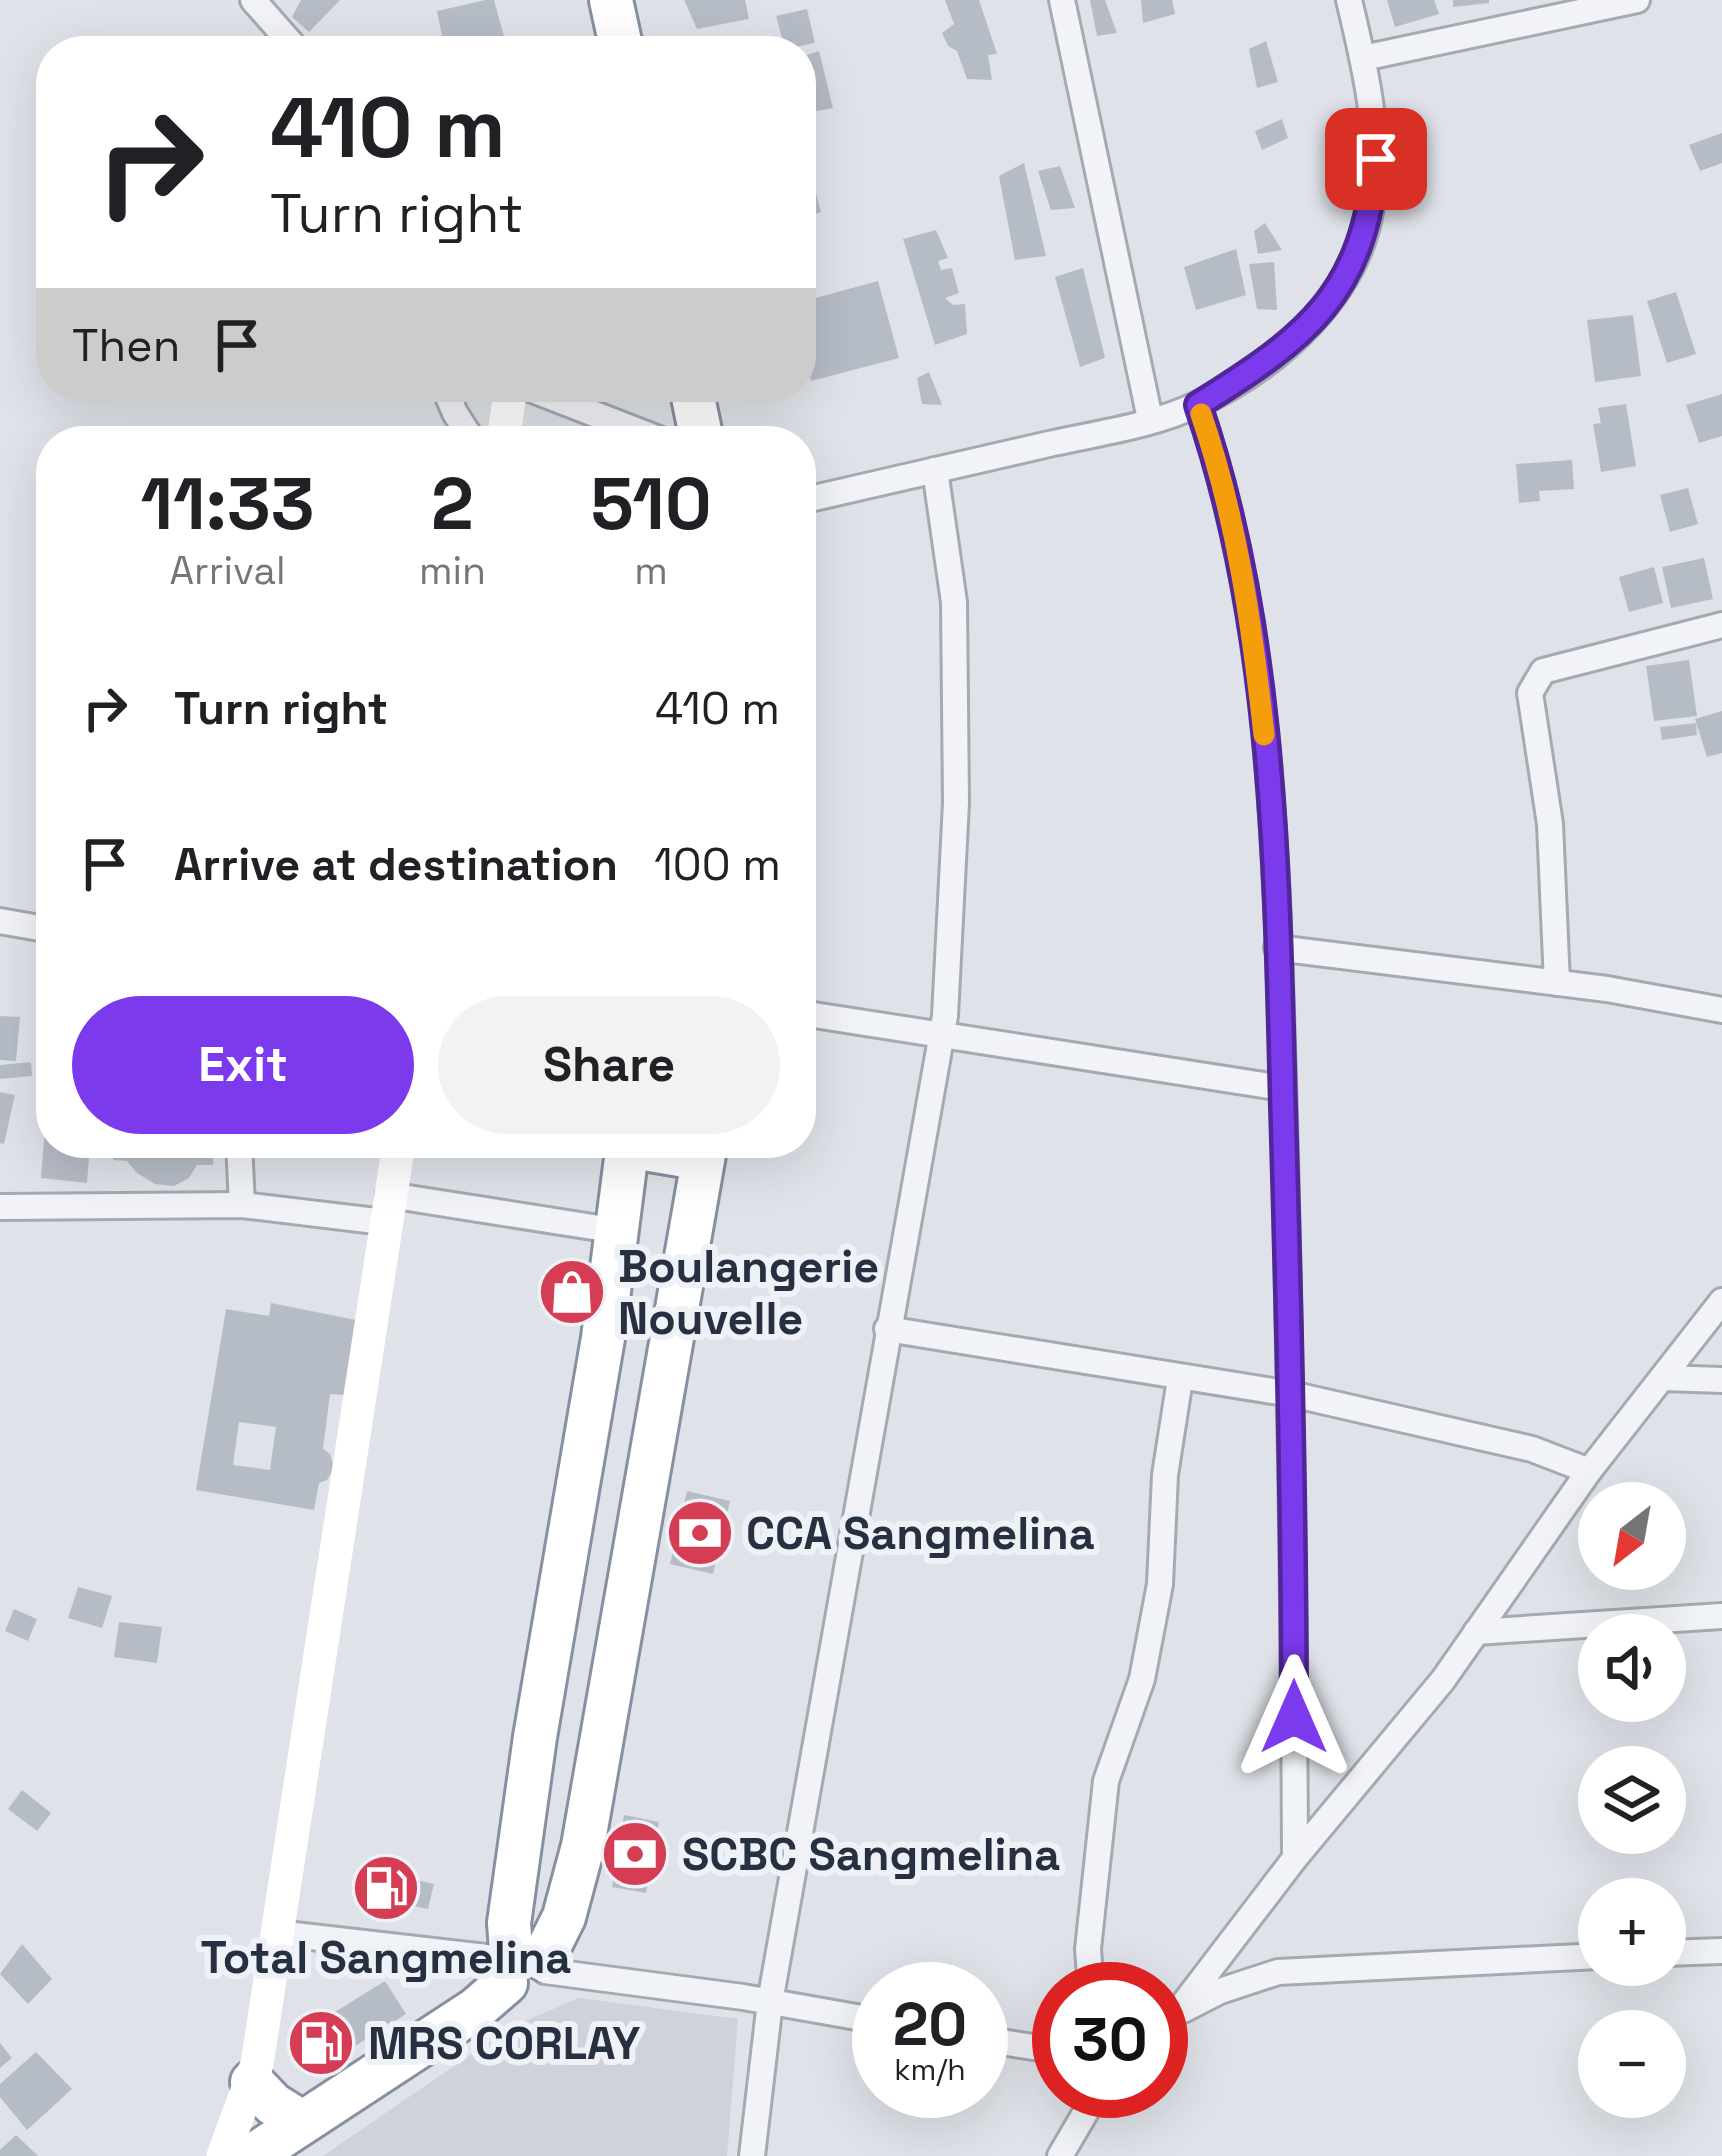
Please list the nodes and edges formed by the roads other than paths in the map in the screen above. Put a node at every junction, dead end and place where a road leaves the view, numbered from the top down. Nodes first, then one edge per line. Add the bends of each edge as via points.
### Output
1 (253, 0) edge
2 (611, 0) edge
3 (1061, 0) edge
4 (1348, 0) edge
5 (1637, 0) edge
6 (285, 36) edge
7 (619, 36) edge
8 (1363, 58) junction
9 (564, 402) edge
10 (1198, 405) junction
11 (1150, 419) junction
12 (625, 426) edge
13 (935, 470) junction
14 (816, 498) edge
15 (1722, 625) edge
16 (0, 921) edge
17 (36, 927) edge
18 (1277, 948) junction
19 (1557, 983) junction
20 (1722, 1010) edge
21 (816, 1015) edge
22 (941, 1035) junction
23 (1283, 1088) junction
24 (240, 1158) edge
25 (396, 1158) edge
26 (626, 1158) edge
27 (703, 1158) edge
28 (242, 1205) junction
29 (0, 1207) edge
30 (387, 1209) junction
31 (618, 1231) junction
32 (1722, 1301) edge
33 (887, 1329) junction
34 (1663, 1378) junction
35 (1180, 1379) junction
36 (1722, 1380) edge
37 (1291, 1394) junction
38 (1589, 1471) junction
39 (571, 1528) junction
40 (637, 1536) junction
41 (1722, 1616) edge
42 (1477, 1632) junction
43 (1295, 1858) junction
44 (277, 1934) junction
45 (1722, 1951) edge
46 (1686, 1952) edge
47 (1578, 1957) edge
48 (1089, 1962) edge
49 (522, 1964) junction
50 (1188, 1993) edge
51 (770, 2002) junction
52 (1188, 2008) edge
53 (852, 2016) edge
54 (252, 2081) junction
55 (1082, 2118) edge
56 (300, 2121) junction
57 (223, 2156) edge
58 (251, 2156) edge
59 (752, 2156) edge
60 (1060, 2156) edge

1 - 6 street
2 - 7 highway
3 - 11 street
4 - 8 street
5 - 8 street
8 - 10 street via 1376,159 1355,257 1312,324
9 - 12 street
10 - 11 street
10 - 18 street via 1249,602
11 - 13 street
13 - 14 street
13 - 22 street via 954,602 956,802
15 - 19 street via 1543,671 1536,680
16 - 17 street
18 - 19 street
18 - 23 street
19 - 20 street
21 - 22 street
22 - 23 street
22 - 33 street
23 - 37 street
24 - 28 street
25 - 30 street
26 - 31 highway
27 - 40 highway
28 - 29 street
28 - 30 street
30 - 31 street
30 - 44 street
31 - 39 highway
32 - 34 street
33 - 35 street
33 - 51 street
34 - 36 street
34 - 38 street
35 - 37 street
35 - 48 street via 1160,1584 1142,1679 1106,1781
37 - 38 street via 1532,1449
37 - 43 street
38 - 42 street
39 - 40 highway
39 - 49 highway via 509,1923
40 - 49 highway via 564,1917
41 - 42 street
42 - 43 street
43 - 50 street
44 - 49 street
44 - 54 street
45 - 46 street
47 - 52 street via 1278,1972
49 - 51 street
49 - 56 highway via 476,2009
51 - 53 street
51 - 59 street
54 - 56 highway
54 - 57 street
55 - 60 street
56 - 58 highway

